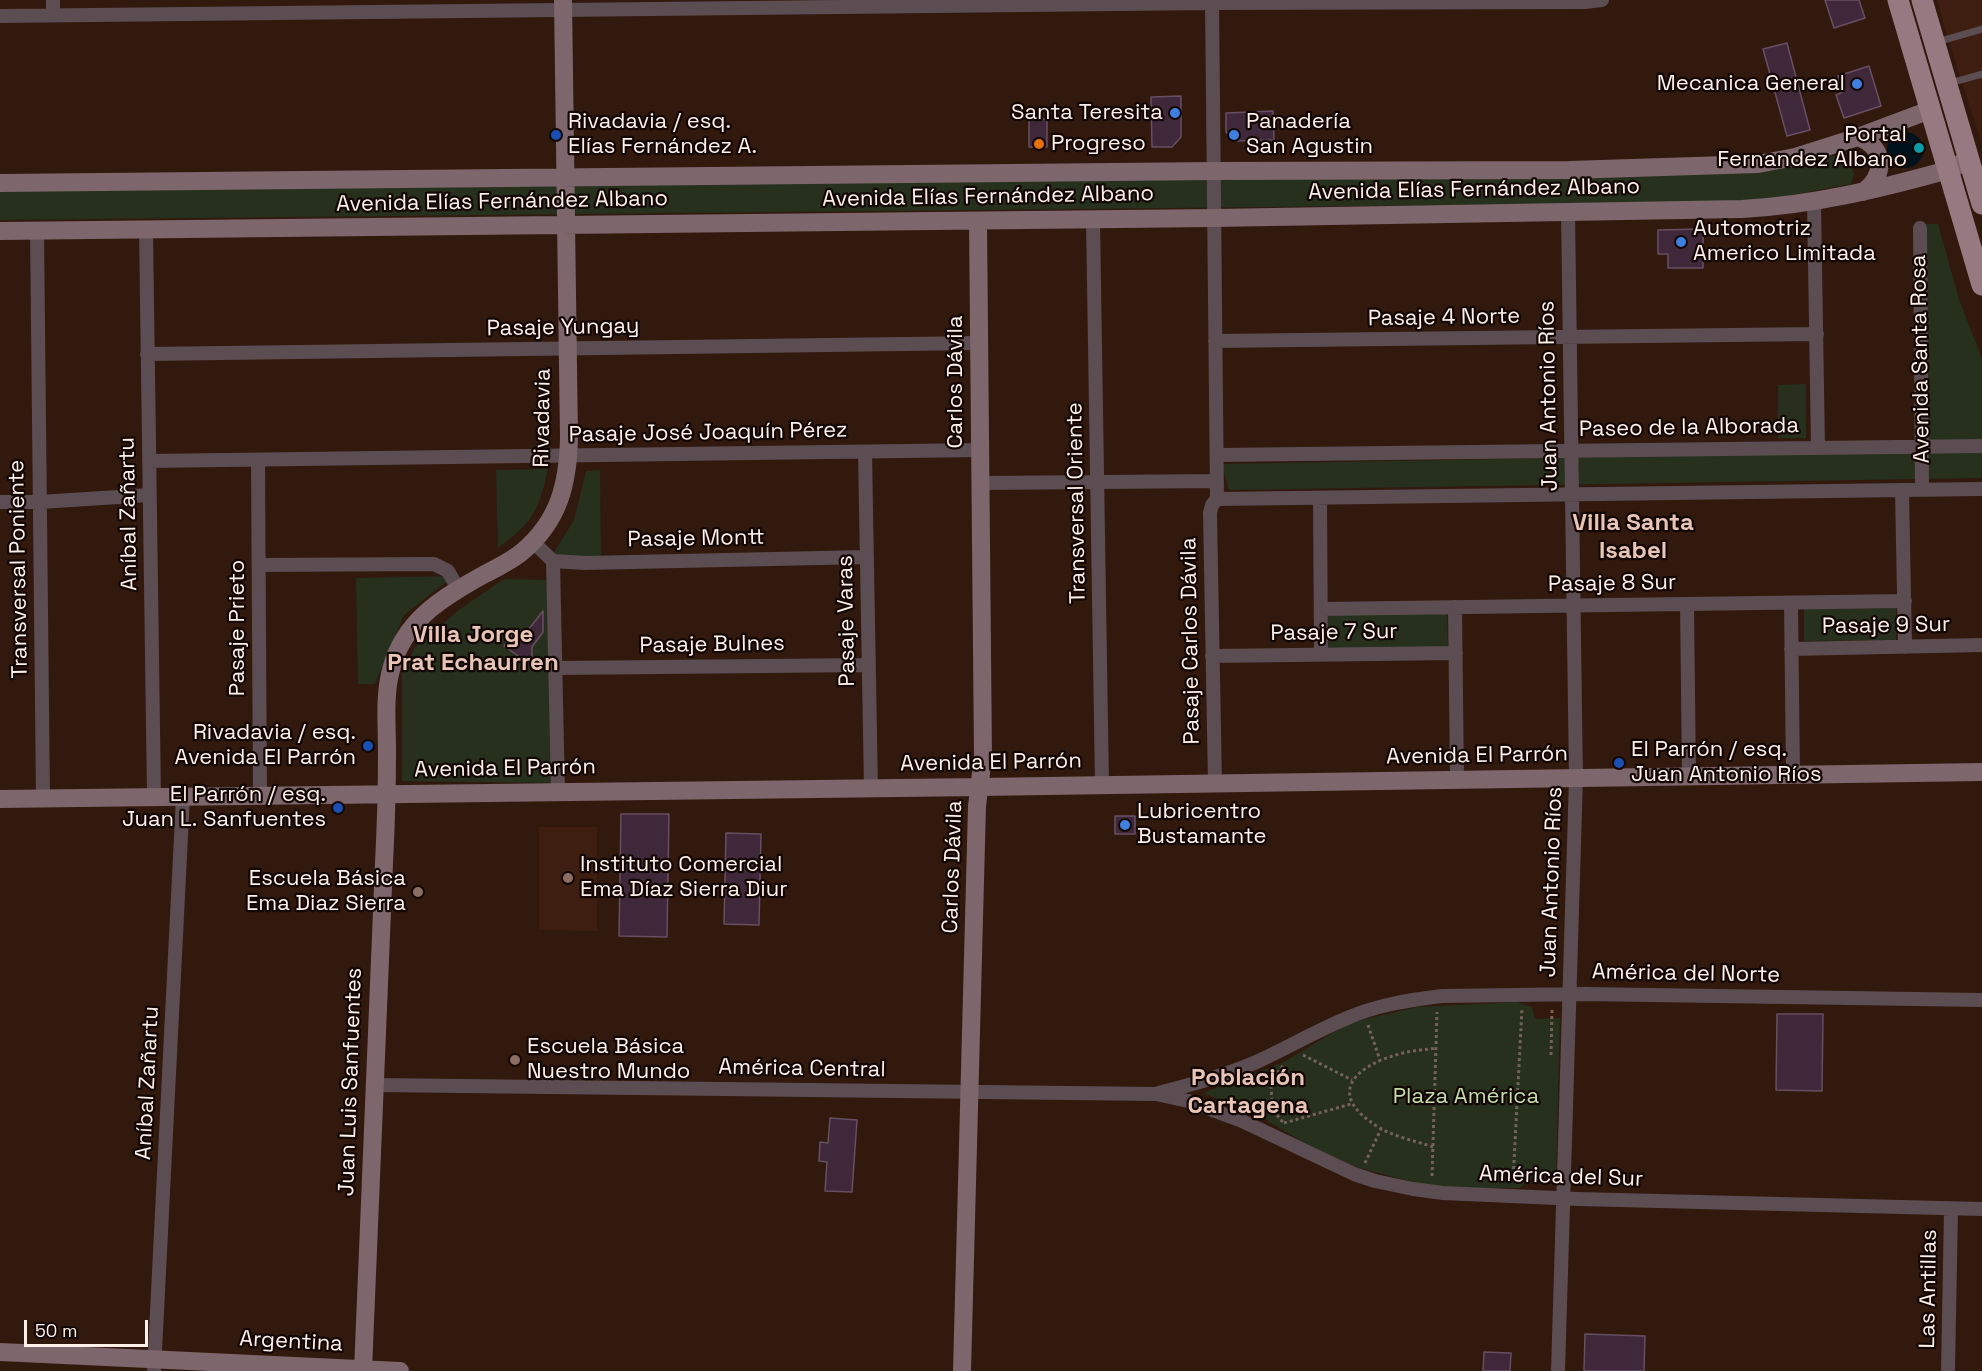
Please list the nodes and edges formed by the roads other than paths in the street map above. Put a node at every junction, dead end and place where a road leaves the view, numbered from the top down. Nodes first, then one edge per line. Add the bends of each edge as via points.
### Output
1 (53, 0) edge
2 (1602, 0) edge
3 (1898, 0) edge
4 (1922, 0) edge
5 (1212, 1) edge
6 (1072, 2) edge
7 (947, 3) edge
8 (699, 4) edge
9 (822, 4) edge
10 (563, 5) edge
11 (301, 6) edge
12 (425, 6) edge
13 (177, 7) edge
14 (53, 15) junction
15 (0, 16) edge
16 (1982, 29) edge
17 (1934, 43) junction
18 (1982, 74) edge
19 (1946, 84) junction
20 (1930, 110) junction
21 (1858, 137) junction
22 (1965, 148) junction
23 (1948, 170) junction
24 (1214, 171) junction
25 (566, 178) junction
26 (0, 183) edge
27 (1863, 192) junction
28 (1814, 202) junction
29 (1982, 204) edge
30 (1568, 213) junction
31 (1214, 218) junction
32 (1094, 220) junction
33 (978, 221) junction
34 (566, 225) junction
35 (1920, 228) dead end
36 (37, 230) junction
37 (146, 230) junction
38 (0, 231) edge
39 (1982, 285) edge
40 (1817, 334) junction
41 (1569, 337) junction
42 (1215, 341) junction
43 (980, 343) junction
44 (568, 348) junction
45 (147, 354) junction
46 (1922, 446) junction
47 (1982, 446) edge
48 (1818, 448) junction
49 (980, 450) junction
50 (1571, 451) junction
51 (865, 452) junction
52 (569, 455) junction
53 (1217, 455) junction
54 (258, 460) junction
55 (149, 461) junction
56 (1217, 481) junction
57 (1097, 482) junction
58 (981, 483) junction
59 (1982, 489) edge
60 (1902, 490) junction
61 (1922, 490) junction
62 (1572, 494) junction
63 (149, 495) junction
64 (1320, 498) junction
65 (1217, 499) junction
66 (0, 502) edge
67 (40, 502) junction
68 (533, 542) junction
69 (867, 557) junction
70 (553, 561) junction
71 (258, 566) junction
72 (458, 589) junction
73 (1905, 601) junction
74 (1791, 603) junction
75 (1687, 604) junction
76 (1574, 606) junction
77 (1455, 608) junction
78 (1321, 609) junction
79 (1982, 645) edge
80 (1905, 647) junction
81 (1791, 649) junction
82 (1456, 653) junction
83 (1321, 654) junction
84 (1212, 656) junction
85 (869, 665) junction
86 (556, 668) junction
87 (1982, 772) edge
88 (1793, 775) junction
89 (1689, 777) junction
90 (1576, 778) junction
91 (1457, 780) junction
92 (1215, 784) junction
93 (1102, 785) junction
94 (980, 788) junction
95 (871, 789) junction
96 (558, 792) junction
97 (387, 794) junction
98 (260, 796) junction
99 (154, 797) junction
100 (183, 797) junction
101 (0, 799) edge
102 (42, 799) junction
103 (1570, 994) junction
104 (1982, 1000) edge
105 (375, 1085) junction
106 (970, 1092) junction
107 (1156, 1094) junction
108 (1564, 1199) junction
109 (1952, 1209) junction
110 (1982, 1209) edge
111 (0, 1352) edge
112 (155, 1365) edge
113 (363, 1370) edge
114 (400, 1371) edge
115 (962, 1371) edge
116 (1558, 1371) edge
117 (1948, 1371) edge

1 - 14 street
2 - 5 street
3 - 20 main road
4 - 17 main road
5 - 6 street
5 - 24 street
6 - 7 street
7 - 9 street
8 - 9 street
8 - 10 street
10 - 12 street
10 - 25 main road, Rivadavia
11 - 12 street
11 - 13 street
13 - 14 street
14 - 15 street
16 - 17 lane
17 - 19 main road
18 - 19 lane
19 - 22 main road
20 - 21 main road, Avenida Elías Fernández Albano
20 - 22 main road
20 - 23 main road
21 - 24 main road, Avenida Elías Fernández Albano via 1758,164 1569,170
21 - 27 main road via 1874,147 1880,165 1877,177
22 - 23 main road, Avenida Elías Fernández Albano via 1959,165
22 - 29 main road
23 - 27 main road, Avenida Elías Fernández Albano
23 - 39 main road
24 - 25 main road, Avenida Elías Fernández Albano
24 - 31 street
25 - 26 main road, Avenida Elías Fernández Albano
25 - 34 main road, Rivadavia
27 - 28 main road, Avenida Elías Fernández Albano
28 - 30 main road, Avenida Elías Fernández Albano via 1742,209
28 - 40 street
30 - 31 main road, Avenida Elías Fernández Albano
30 - 41 street, Juan Antonio Ríos
31 - 32 main road, Avenida Elías Fernández Albano
31 - 42 street
32 - 33 main road, Avenida Elías Fernández Albano
32 - 57 street, Transversal Oriente
33 - 34 main road, Avenida Elías Fernández Albano
33 - 43 main road, Carlos Dávila
34 - 37 main road, Avenida Elías Fernández Albano
34 - 44 main road, Rivadavia
35 - 46 street, Avenida Santa Rosa
36 - 37 main road, Avenida Elías Fernández Albano
36 - 38 main road, Avenida Elías Fernández Albano
36 - 67 street, Transversal Poniente
37 - 45 street, Aníbal Zañartu
40 - 41 street, Pasaje 4 Norte
40 - 48 street
41 - 42 street, Pasaje 4 Norte
41 - 50 street, Juan Antonio Ríos
42 - 53 street
43 - 44 street, Pasaje Yungay
43 - 49 main road, Carlos Dávila
44 - 45 street, Pasaje Yungay
44 - 52 main road, Rivadavia
45 - 55 street, Aníbal Zañartu
46 - 47 street, Paseo de la Alborada
46 - 48 street, Paseo de la Alborada
46 - 61 street, Avenida Santa Rosa
48 - 50 street, Paseo de la Alborada
49 - 51 street, Pasaje José Joaquín Pérez
49 - 58 main road, Carlos Dávila
50 - 53 street, Paseo de la Alborada
50 - 62 street, Juan Antonio Ríos
51 - 52 street, Pasaje José Joaquín Pérez
51 - 69 street, Pasaje Varas
52 - 54 street, Pasaje José Joaquín Pérez
52 - 68 main road, Rivadavia via 556,508
53 - 56 street
54 - 55 street, Pasaje José Joaquín Pérez
54 - 71 street, Pasaje Prieto
55 - 63 street, Aníbal Zañartu
56 - 57 street
56 - 65 street
57 - 58 street
57 - 93 street, Transversal Oriente
58 - 94 main road, Carlos Dávila
59 - 61 street
60 - 61 street
60 - 62 street
60 - 73 street
62 - 64 street
62 - 76 street, Juan Antonio Ríos
63 - 67 street
63 - 99 street, Aníbal Zañartu
64 - 65 street
64 - 78 street
65 - 84 street, Pasaje Carlos Dávila via 1210,513
66 - 67 street
67 - 102 street, Transversal Poniente
68 - 70 street
68 - 72 main road, Rivadavia via 508,562
69 - 70 street, Pasaje Montt
69 - 85 street, Pasaje Varas
70 - 86 street
71 - 72 street via 434,564 445,567
71 - 98 street, Pasaje Prieto
72 - 97 main road, Rivadavia via 415,622 394,659 388,685
73 - 74 street, Pasaje 8 Sur
73 - 80 street
74 - 75 street, Pasaje 8 Sur
74 - 81 street
75 - 76 street, Pasaje 8 Sur
75 - 89 street
76 - 77 street, Pasaje 8 Sur
76 - 90 street, Juan Antonio Ríos
77 - 78 street, Pasaje 8 Sur
77 - 82 street
78 - 83 street
79 - 80 street, Pasaje 9 Sur
80 - 81 street, Pasaje 9 Sur
81 - 88 street
82 - 83 street, Pasaje 7 Sur
82 - 91 street
83 - 84 street, Pasaje 7 Sur
84 - 92 street, Pasaje Carlos Dávila
85 - 86 street, Pasaje Bulnes
85 - 95 street, Pasaje Varas
86 - 96 street
87 - 88 main road, Avenida El Parrón
88 - 89 main road, Avenida El Parrón
89 - 90 main road, Avenida El Parrón
90 - 91 main road, Avenida El Parrón
90 - 103 street, Juan Antonio Ríos
91 - 92 main road, Avenida El Parrón
92 - 93 main road, Avenida El Parrón
93 - 94 main road, Avenida El Parrón
94 - 95 main road, Avenida El Parrón
94 - 106 main road, Carlos Dávila
95 - 96 main road, Avenida El Parrón
96 - 97 main road, Avenida El Parrón
97 - 98 main road, Avenida El Parrón
97 - 105 main road, Juan Luis Sanfuentes
98 - 100 main road, Avenida El Parrón
99 - 100 main road, Avenida El Parrón
99 - 102 main road, Avenida El Parrón
100 - 112 street, Aníbal Zañartu
101 - 102 main road, Avenida El Parrón
103 - 104 street, América del Norte
103 - 107 street, América del Norte via 1525,1002 1442,996 1395,1003 1346,1018 1252,1064
103 - 108 street, Juan Antonio Ríos
105 - 106 street, América Central
105 - 113 main road, Juan Luis Sanfuentes
106 - 107 street, América Central
106 - 115 main road, Carlos Dávila
107 - 108 street, América del Sur via 1242,1120 1334,1166 1376,1181 1443,1193
108 - 109 street, América del Sur
108 - 116 street, Juan Antonio Ríos
109 - 110 street, América del Sur
109 - 117 street, Las Antillas
111 - 112 main road, Argentina
112 - 113 main road, Argentina
113 - 114 main road, Argentina

